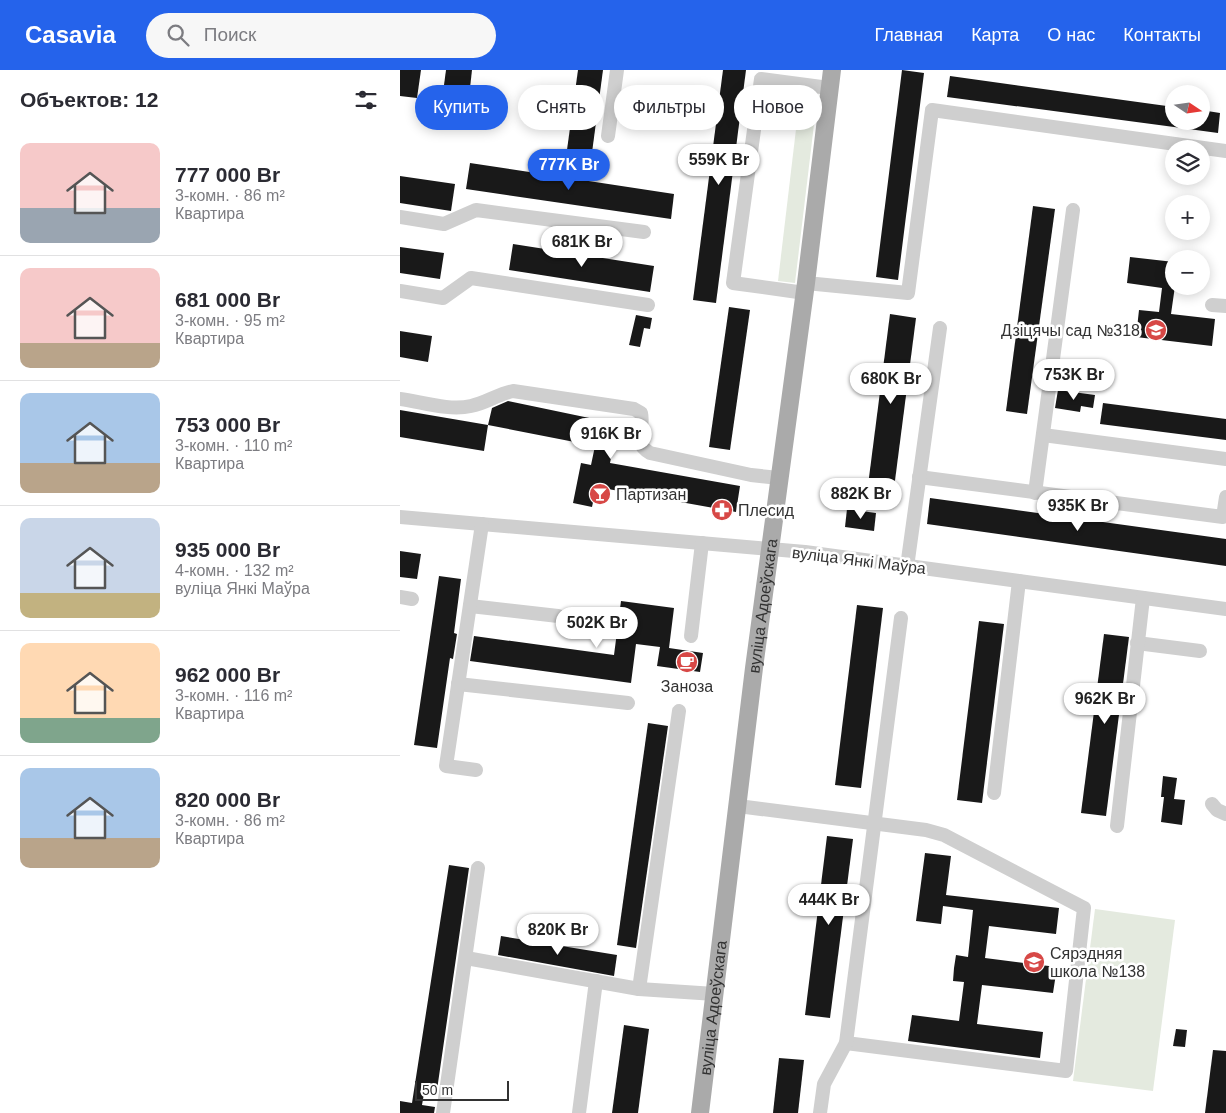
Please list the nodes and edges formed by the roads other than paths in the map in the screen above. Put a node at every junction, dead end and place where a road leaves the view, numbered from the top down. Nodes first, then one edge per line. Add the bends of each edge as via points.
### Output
1 (617, 70) edge
2 (832, 70) edge
3 (829, 88) junction
4 (608, 136) dead end
5 (1226, 151) edge
6 (1073, 210) dead end
7 (400, 217) edge
8 (644, 232) dead end
9 (805, 288) junction
10 (400, 291) edge
11 (648, 304) dead end
12 (1212, 305) dead end
13 (1226, 306) edge
14 (940, 328) dead end
15 (400, 399) edge
16 (1043, 435) junction
17 (1226, 458) edge
18 (919, 477) junction
19 (779, 478) junction
20 (1035, 493) junction
21 (1226, 497) edge
22 (400, 517) edge
23 (482, 524) junction
24 (702, 543) junction
25 (770, 549) junction
26 (907, 567) junction
27 (1019, 581) junction
28 (1144, 598) junction
29 (470, 606) junction
30 (1226, 609) edge
31 (558, 616) dead end
32 (901, 618) dead end
33 (691, 636) dead end
34 (1137, 642) junction
35 (1200, 651) dead end
36 (458, 684) junction
37 (628, 703) dead end
38 (679, 710) dead end
39 (476, 770) dead end
40 (994, 793) dead end
41 (1212, 804) dead end
42 (738, 806) junction
43 (1226, 814) edge
44 (876, 825) junction
45 (1117, 826) dead end
46 (478, 868) dead end
47 (466, 958) junction
48 (596, 981) junction
49 (639, 989) junction
50 (715, 994) junction
51 (846, 1043) junction
52 (443, 1113) edge
53 (579, 1113) edge
54 (700, 1113) edge
55 (820, 1113) edge

1 - 4 street
2 - 3 main road, вуліца Адоеўскага
3 - 9 main road, вуліца Адоеўскага
3 - 9 street via 761,79 733,282
5 - 9 street via 932,110 908,292
6 - 16 street
7 - 8 street via 444,224 476,210
9 - 19 main road, вуліца Адоеўскага
10 - 11 street via 443,298 471,278
12 - 13 street
14 - 18 street
15 - 19 street via 461,408 513,391 634,409 643,420 639,441 650,453
16 - 17 street
16 - 20 street
18 - 20 street
18 - 26 street
19 - 25 main road, вуліца Адоеўскага
20 - 21 street via 1224,517
22 - 23 street, вуліца Янкі Маўра
23 - 24 street, вуліца Янкі Маўра
23 - 29 street
24 - 25 street, вуліца Янкі Маўра
24 - 33 street
25 - 26 street, вуліца Янкі Маўра
25 - 42 main road, вуліца Адоеўскага
26 - 27 street, вуліца Янкі Маўра
27 - 28 street, вуліца Янкі Маўра
27 - 40 street
28 - 30 street, вуліца Янкі Маўра
28 - 34 street
29 - 31 street
29 - 36 street
32 - 44 street
34 - 35 street
34 - 45 street
36 - 37 street
36 - 39 street via 446,766
38 - 49 street
41 - 43 street
42 - 44 street
42 - 50 main road, вуліца Адоеўскага
44 - 51 street
44 - 51 street via 926,830 944,836 1084,908 1066,1071
46 - 47 street
47 - 48 street
47 - 52 street
48 - 49 street
48 - 53 street
49 - 50 street
50 - 54 main road, вуліца Адоеўскага
51 - 55 street via 824,1084

